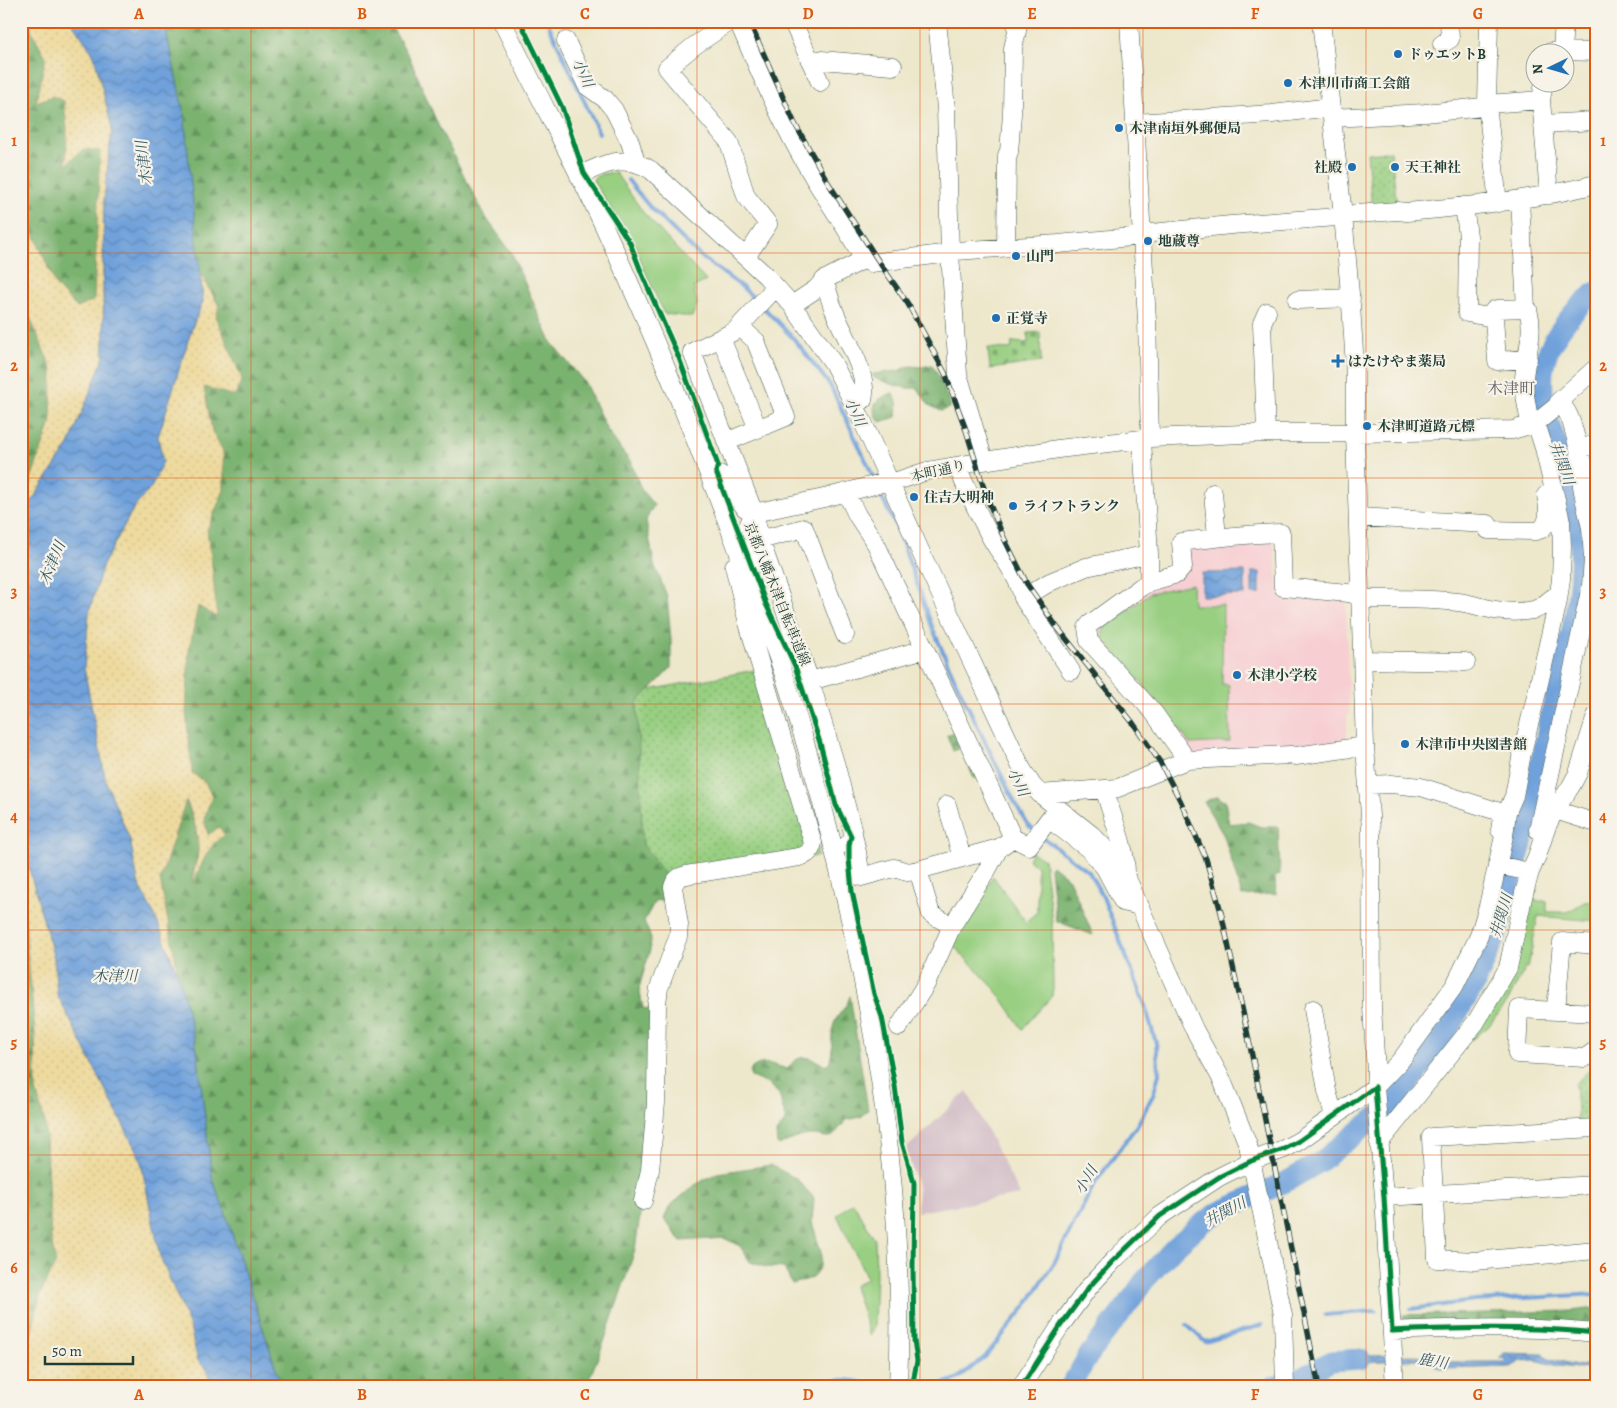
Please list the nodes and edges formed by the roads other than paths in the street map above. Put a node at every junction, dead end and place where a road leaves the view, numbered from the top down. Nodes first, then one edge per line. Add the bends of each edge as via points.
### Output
1 (502, 21) edge
2 (731, 21) edge
3 (738, 21) edge
4 (795, 21) edge
5 (937, 21) edge
6 (1017, 21) edge
7 (1129, 21) edge
8 (1321, 21) edge
9 (1449, 21) edge
10 (1489, 21) edge
11 (1564, 21) edge
12 (566, 41) dead end
13 (1559, 42) edge
14 (1442, 44) dead end
15 (1574, 52) edge
16 (1596, 52) edge
17 (810, 59) junction
18 (893, 66) dead end
19 (820, 82) dead end
20 (1538, 92) edge
21 (1542, 92) edge
22 (1487, 104) junction
23 (1332, 113) junction
24 (1596, 121) edge
25 (1135, 123) junction
26 (1543, 124) junction
27 (636, 162) junction
28 (579, 176) junction
29 (1596, 184) edge
30 (1549, 195) junction
31 (1520, 200) junction
32 (1498, 203) junction
33 (1464, 206) junction
34 (1344, 215) junction
35 (1142, 235) junction
36 (1006, 248) junction
37 (950, 254) junction
38 (746, 258) junction
39 (861, 259) junction
40 (824, 280) junction
41 (771, 293) junction
42 (1351, 298) junction
43 (1297, 300) dead end
44 (792, 305) junction
45 (1526, 308) junction
46 (1267, 312) dead end
47 (1490, 317) junction
48 (743, 322) junction
49 (721, 338) junction
50 (1528, 359) junction
51 (1596, 368) edge
52 (1558, 403) junction
53 (854, 404) junction
54 (1535, 422) junction
55 (758, 429) junction
56 (1266, 433) junction
57 (1355, 433) junction
58 (1146, 439) junction
59 (1542, 441) junction
60 (726, 442) junction
61 (1596, 444) edge
62 (1580, 455) junction
63 (984, 461) junction
64 (957, 466) junction
65 (708, 470) junction
66 (1596, 479) edge
67 (887, 483) junction
68 (850, 491) junction
69 (1213, 493) dead end
70 (754, 513) junction
71 (1358, 517) junction
72 (728, 524) junction
73 (1217, 537) junction
74 (760, 540) junction
75 (1149, 554) junction
76 (748, 577) junction
77 (1149, 582) junction
78 (1558, 594) junction
79 (1023, 598) junction
80 (1361, 598) junction
81 (845, 636) dead end
82 (925, 649) junction
83 (1363, 660) junction
84 (1466, 662) dead end
85 (1071, 671) dead end
86 (810, 681) junction
87 (1596, 716) edge
88 (1365, 746) junction
89 (1187, 760) junction
90 (1368, 785) junction
91 (1105, 790) junction
92 (1040, 794) junction
93 (947, 805) dead end
94 (1555, 810) junction
95 (825, 813) junction
96 (1596, 824) edge
97 (1006, 843) junction
98 (857, 852) junction
99 (962, 858) junction
100 (1499, 865) junction
101 (918, 870) junction
102 (1528, 872) junction
103 (1126, 876) junction
104 (1140, 906) junction
105 (952, 926) junction
106 (1596, 945) edge
107 (1313, 1009) dead end
108 (1556, 1010) junction
109 (1596, 1013) edge
110 (900, 1028) dead end
111 (1596, 1050) edge
112 (1375, 1090) junction
113 (1334, 1116) junction
114 (1596, 1128) edge
115 (1379, 1136) junction
116 (1252, 1166) junction
117 (1596, 1185) edge
118 (1434, 1195) junction
119 (1384, 1197) junction
120 (643, 1201) dead end
121 (1596, 1250) edge
122 (1596, 1333) edge
123 (1391, 1335) junction
124 (898, 1387) edge
125 (1021, 1387) edge
126 (1285, 1387) edge
127 (1395, 1387) edge

1 - 28 street
2 - 38 street via 667,68 729,142 746,196 768,224
3 - 39 street via 786,129 845,226
4 - 17 street
5 - 37 street via 946,108
6 - 36 street via 1007,155
7 - 25 street
8 - 23 street
9 - 14 street via 1450,39
10 - 22 street
11 - 13 street
12 - 27 street via 587,86 614,110
15 - 16 street
17 - 18 street
17 - 19 street
20 - 22 street
21 - 26 street
22 - 23 street via 1425,113
22 - 32 street
23 - 25 street
23 - 34 street
24 - 26 street
25 - 35 street
26 - 30 street
27 - 28 street via 611,163
27 - 38 street via 658,176
28 - 65 street
29 - 30 street
30 - 31 street
31 - 32 street
31 - 45 street
32 - 33 street
33 - 34 street
33 - 47 street via 1468,236 1467,313
34 - 35 street
34 - 42 street
35 - 36 street
35 - 58 street via 1149,362
36 - 37 street
37 - 39 street via 871,263
37 - 63 street via 958,374
38 - 41 street
39 - 40 street
40 - 44 street
40 - 53 street via 864,383 863,400
41 - 44 street
41 - 48 street
42 - 43 street
42 - 57 street
44 - 53 street via 833,363
45 - 47 street via 1497,309
45 - 50 street via 1531,330
46 - 56 street via 1262,323
47 - 50 street via 1494,318 1497,361
48 - 49 street via 735,331
48 - 55 street via 757,342 786,417
49 - 55 street
49 - 60 street via 692,352
50 - 54 street via 1524,380
51 - 52 street
52 - 54 street
52 - 62 street via 1569,415
53 - 67 street
54 - 57 street, 本町通り via 1513,430
54 - 59 street
55 - 60 street
56 - 57 street, 本町通り
56 - 58 street, 本町通り
57 - 71 street
58 - 63 street, 本町通り
58 - 75 street
59 - 71 street via 1538,452 1549,512 1542,529 1488,530 1488,524
59 - 78 street via 1561,521
60 - 70 street
61 - 62 street
62 - 66 street
62 - 102 street via 1594,559 1591,586
63 - 64 street, 本町通り
64 - 67 street, 本町通り
64 - 79 street via 970,497 1021,588
65 - 70 street via 723,476 745,508
65 - 72 street
67 - 68 street, 本町通り
67 - 92 street via 1012,748
68 - 70 street, 本町通り
68 - 82 street via 857,515 876,544
69 - 73 street
70 - 74 street
70 - 76 street via 749,524 752,555
71 - 80 street
72 - 76 street
72 - 120 street via 748,623 813,843 807,855 680,876 672,887 679,924 678,937 659,988 657,1003 656,1103 650,1170
73 - 77 street via 1180,542 1183,567 1177,574
73 - 80 street via 1281,533 1283,587 1348,593
74 - 81 street via 804,528
74 - 86 street
75 - 77 street
75 - 79 street via 1081,569
76 - 95 street via 786,680
77 - 89 street via 1090,624 1087,628 1089,641 1154,713
78 - 80 street via 1533,610 1494,610 1458,602
78 - 100 street via 1514,796 1507,812
79 - 85 street
80 - 83 street
82 - 86 street
82 - 97 street
83 - 84 street
83 - 88 street
86 - 98 street via 836,766
87 - 94 street via 1578,773
88 - 89 street via 1296,756
88 - 90 street
89 - 91 street via 1118,788
90 - 100 street via 1422,787 1500,812
90 - 112 street
91 - 92 street
91 - 103 street via 1126,865
92 - 103 street via 1092,835
93 - 99 street
94 - 96 street
94 - 102 street
95 - 98 street
95 - 124 street via 861,969 882,1088 896,1220
97 - 99 street
97 - 104 street via 1029,846 1049,819 1082,842 1105,868 1124,902
97 - 105 street
98 - 101 street via 861,877 894,868 908,872
99 - 101 street
100 - 102 street
100 - 112 street via 1479,936 1455,985
101 - 105 street via 931,914
102 - 115 street via 1508,968 1476,1022
103 - 104 street
104 - 116 street via 1194,1029 1222,1080 1248,1144
105 - 110 street via 926,984
106 - 108 street via 1562,942
107 - 113 street
108 - 109 street
108 - 111 street via 1519,1009 1517,1054 1585,1058
112 - 113 street
112 - 115 street
113 - 116 street via 1299,1141
114 - 118 street via 1431,1137
115 - 119 street
116 - 125 street via 1219,1176 1160,1216 1124,1250 1083,1295
116 - 126 street via 1283,1315
117 - 118 street
118 - 119 street
118 - 121 street via 1437,1260
119 - 123 street
122 - 123 street via 1506,1328
123 - 127 street

